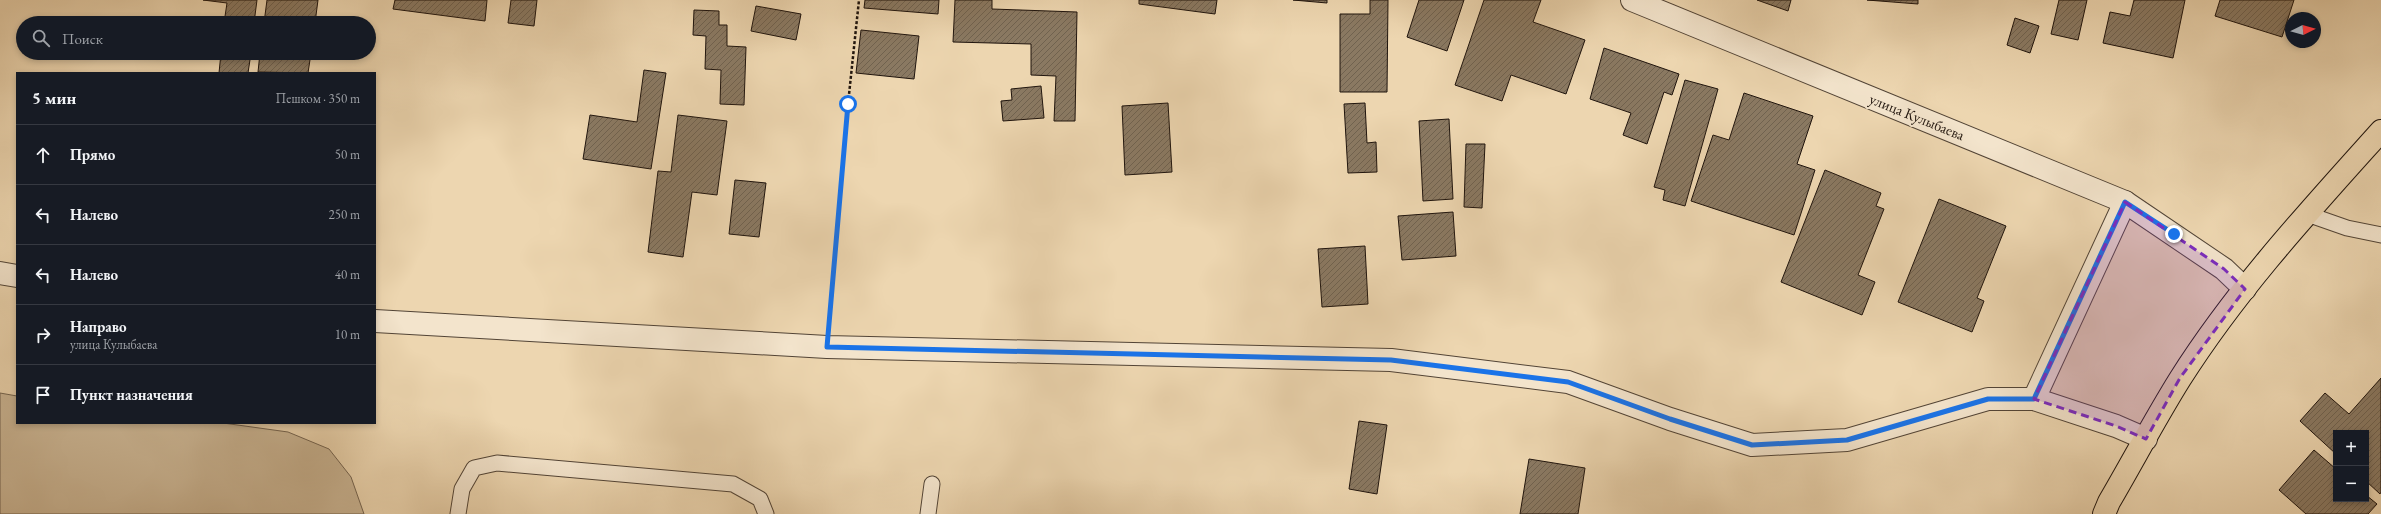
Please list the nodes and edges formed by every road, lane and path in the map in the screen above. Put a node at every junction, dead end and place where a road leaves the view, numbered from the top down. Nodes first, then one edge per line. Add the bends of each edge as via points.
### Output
1 (859, 0) edge
2 (1632, 0) edge
3 (2381, 131) edge
4 (2125, 202) junction
5 (2307, 214) junction
6 (2381, 235) edge
7 (0, 273) edge
8 (16, 276) edge
9 (2245, 289) junction
10 (376, 321) edge
11 (827, 347) junction
12 (2034, 399) junction
13 (2146, 439) junction
14 (932, 484) dead end
15 (2106, 508) edge
16 (458, 514) edge
17 (766, 514) edge
18 (928, 514) edge

1 - 11 path
2 - 4 street, улица Кулыбаева
3 - 5 main road
4 - 9 street, улица Кулыбаева via 2224,269
4 - 12 street
5 - 6 lane via 2347,228
5 - 9 main road
7 - 8 street
9 - 13 main road via 2180,378
10 - 11 street
11 - 12 street via 1391,360 1568,382 1752,445 1847,440 1988,399
12 - 13 street via 2116,426
13 - 15 main road
14 - 18 lane
16 - 17 lane via 462,489 474,468 497,463 733,484 760,499

